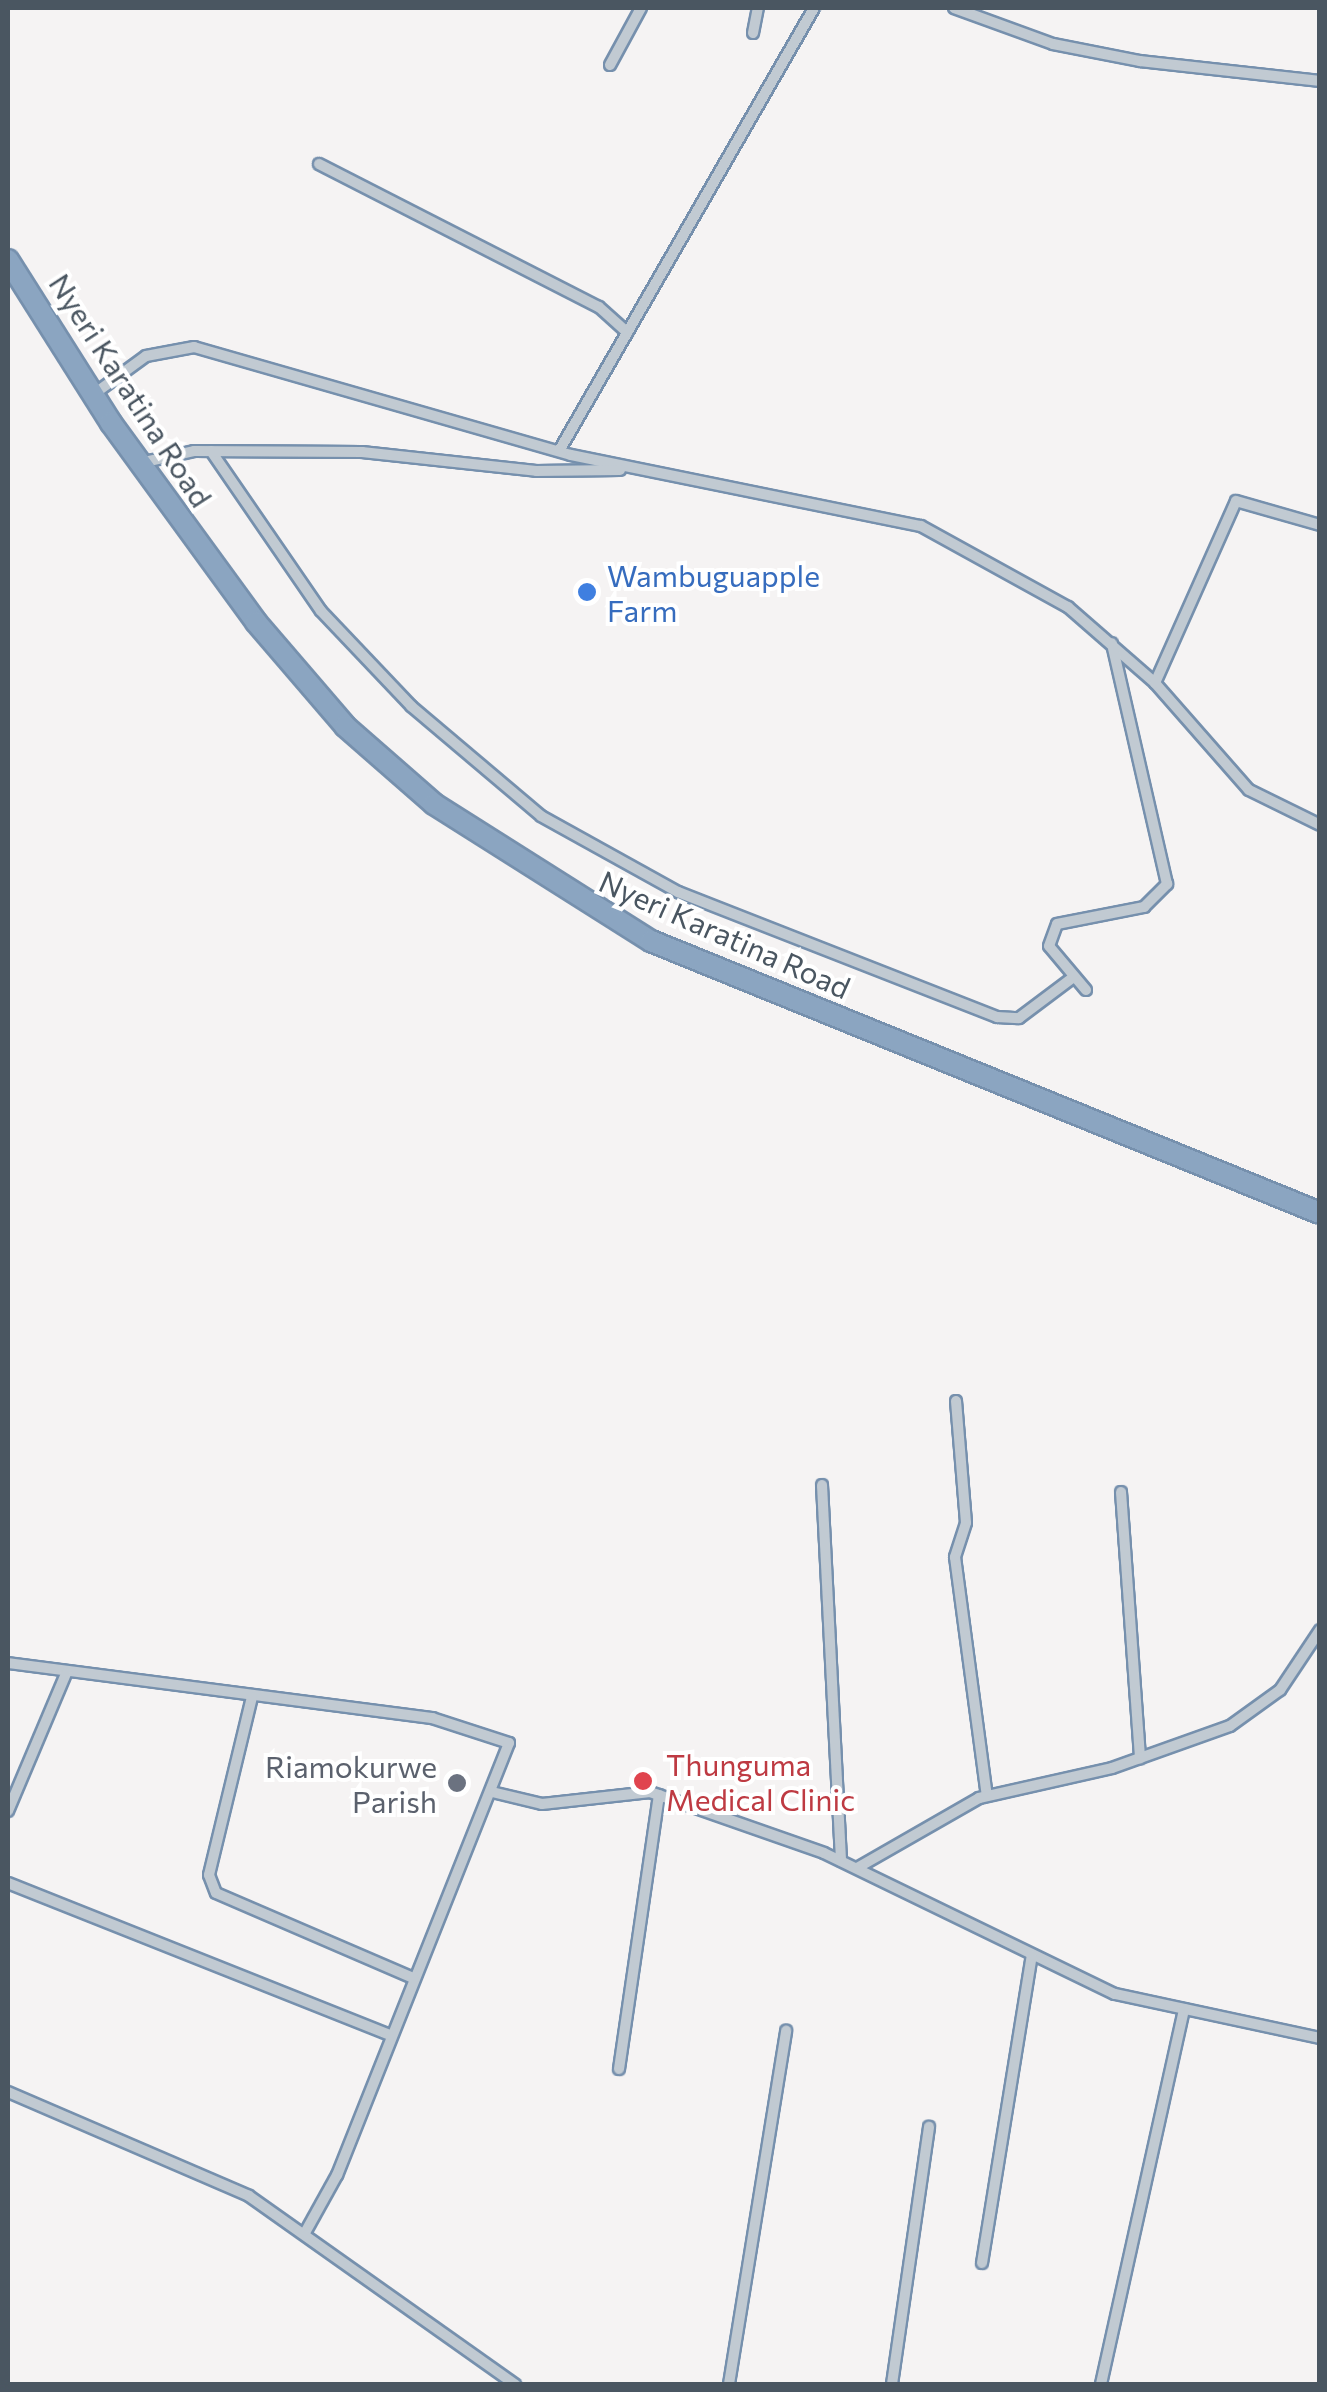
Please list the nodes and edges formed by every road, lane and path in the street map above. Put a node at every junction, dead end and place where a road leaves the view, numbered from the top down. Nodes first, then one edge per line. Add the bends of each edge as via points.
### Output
1 (641, 8) edge
2 (758, 8) edge
3 (814, 8) edge
4 (954, 8) edge
5 (754, 33) dead end
6 (610, 65) dead end
7 (1320, 81) edge
8 (319, 164) dead end
9 (8, 260) edge
10 (627, 332) junction
11 (94, 394) junction
12 (211, 451) junction
13 (559, 452) junction
14 (139, 464) junction
15 (641, 470) junction
16 (1320, 525) edge
17 (1112, 642) junction
18 (1155, 682) junction
19 (1320, 825) edge
20 (1071, 980) junction
21 (1086, 990) dead end
22 (1320, 1213) edge
23 (956, 1401) dead end
24 (822, 1485) dead end
25 (1121, 1492) dead end
26 (1320, 1630) edge
27 (8, 1663) edge
28 (66, 1674) junction
29 (252, 1697) junction
30 (1140, 1758) junction
31 (492, 1792) junction
32 (660, 1795) junction
33 (986, 1796) junction
34 (8, 1811) edge
35 (841, 1861) junction
36 (856, 1868) junction
37 (8, 1883) edge
38 (1032, 1955) junction
39 (413, 1978) junction
40 (1184, 2009) junction
41 (786, 2031) dead end
42 (389, 2035) junction
43 (1320, 2038) edge
44 (619, 2070) dead end
45 (8, 2092) edge
46 (928, 2128) dead end
47 (306, 2231) junction
48 (982, 2263) dead end
49 (515, 2384) edge
50 (729, 2384) edge
51 (892, 2384) edge
52 (1101, 2384) edge

1 - 6 street
2 - 5 street
3 - 10 street
4 - 7 street via 1052,44
8 - 10 street via 598,308
9 - 11 highway, Nyeri Karatina Road
10 - 13 street
11 - 13 street via 146,356 194,347
11 - 14 highway, Nyeri Karatina Road
12 - 14 street
12 - 15 street
12 - 20 street via 320,611 411,706 541,816 678,892 997,1017 1019,1018
13 - 15 street
14 - 22 highway, Nyeri Karatina Road via 345,726 434,804 578,902 777,996
15 - 17 street via 921,526 988,556
16 - 18 street via 1236,501
17 - 18 street
17 - 20 street via 1167,884 1144,908 1057,924 1049,946
18 - 19 street via 1249,790
20 - 21 street
23 - 33 street via 966,1523 955,1558
24 - 35 street
25 - 30 street
26 - 30 street via 1280,1690 1252,1712
27 - 28 street
28 - 29 street
28 - 34 street
29 - 31 street via 481,1729 511,1752
29 - 39 street via 208,1875 216,1893
30 - 33 street
31 - 32 street via 542,1804
31 - 39 street
32 - 35 street
32 - 44 street
33 - 36 street
35 - 36 street
36 - 38 street
37 - 42 street
38 - 40 street via 1115,1994
38 - 48 street
39 - 42 street
40 - 43 street
40 - 52 street
41 - 50 street
42 - 47 street
45 - 47 street via 249,2196
46 - 51 street
47 - 49 street

